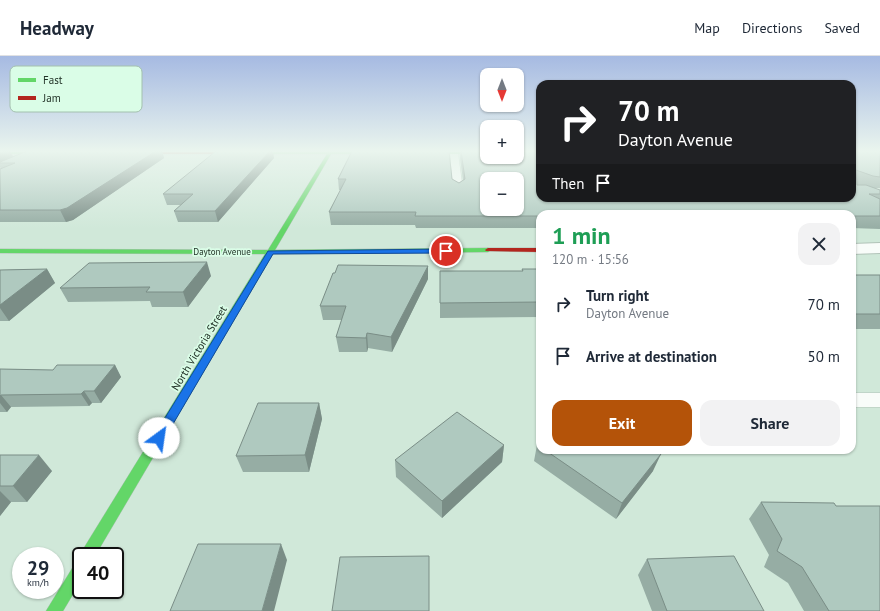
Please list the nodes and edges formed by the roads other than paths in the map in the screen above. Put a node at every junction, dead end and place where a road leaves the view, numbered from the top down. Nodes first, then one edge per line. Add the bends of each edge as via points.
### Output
1 (315, 177) edge
2 (457, 177) edge
3 (458, 190) edge
4 (880, 248) edge
5 (856, 249) edge
6 (536, 250) edge
7 (0, 251) edge
8 (271, 252) junction
9 (856, 400) edge
10 (880, 400) edge
11 (93, 547) edge
12 (72, 582) edge
13 (54, 611) edge

1 - 8 street, North Victoria Street
2 - 3 lane
4 - 5 street
6 - 8 street, Dayton Avenue
7 - 8 street, Dayton Avenue
8 - 11 street, North Victoria Street
9 - 10 lane
12 - 13 street

